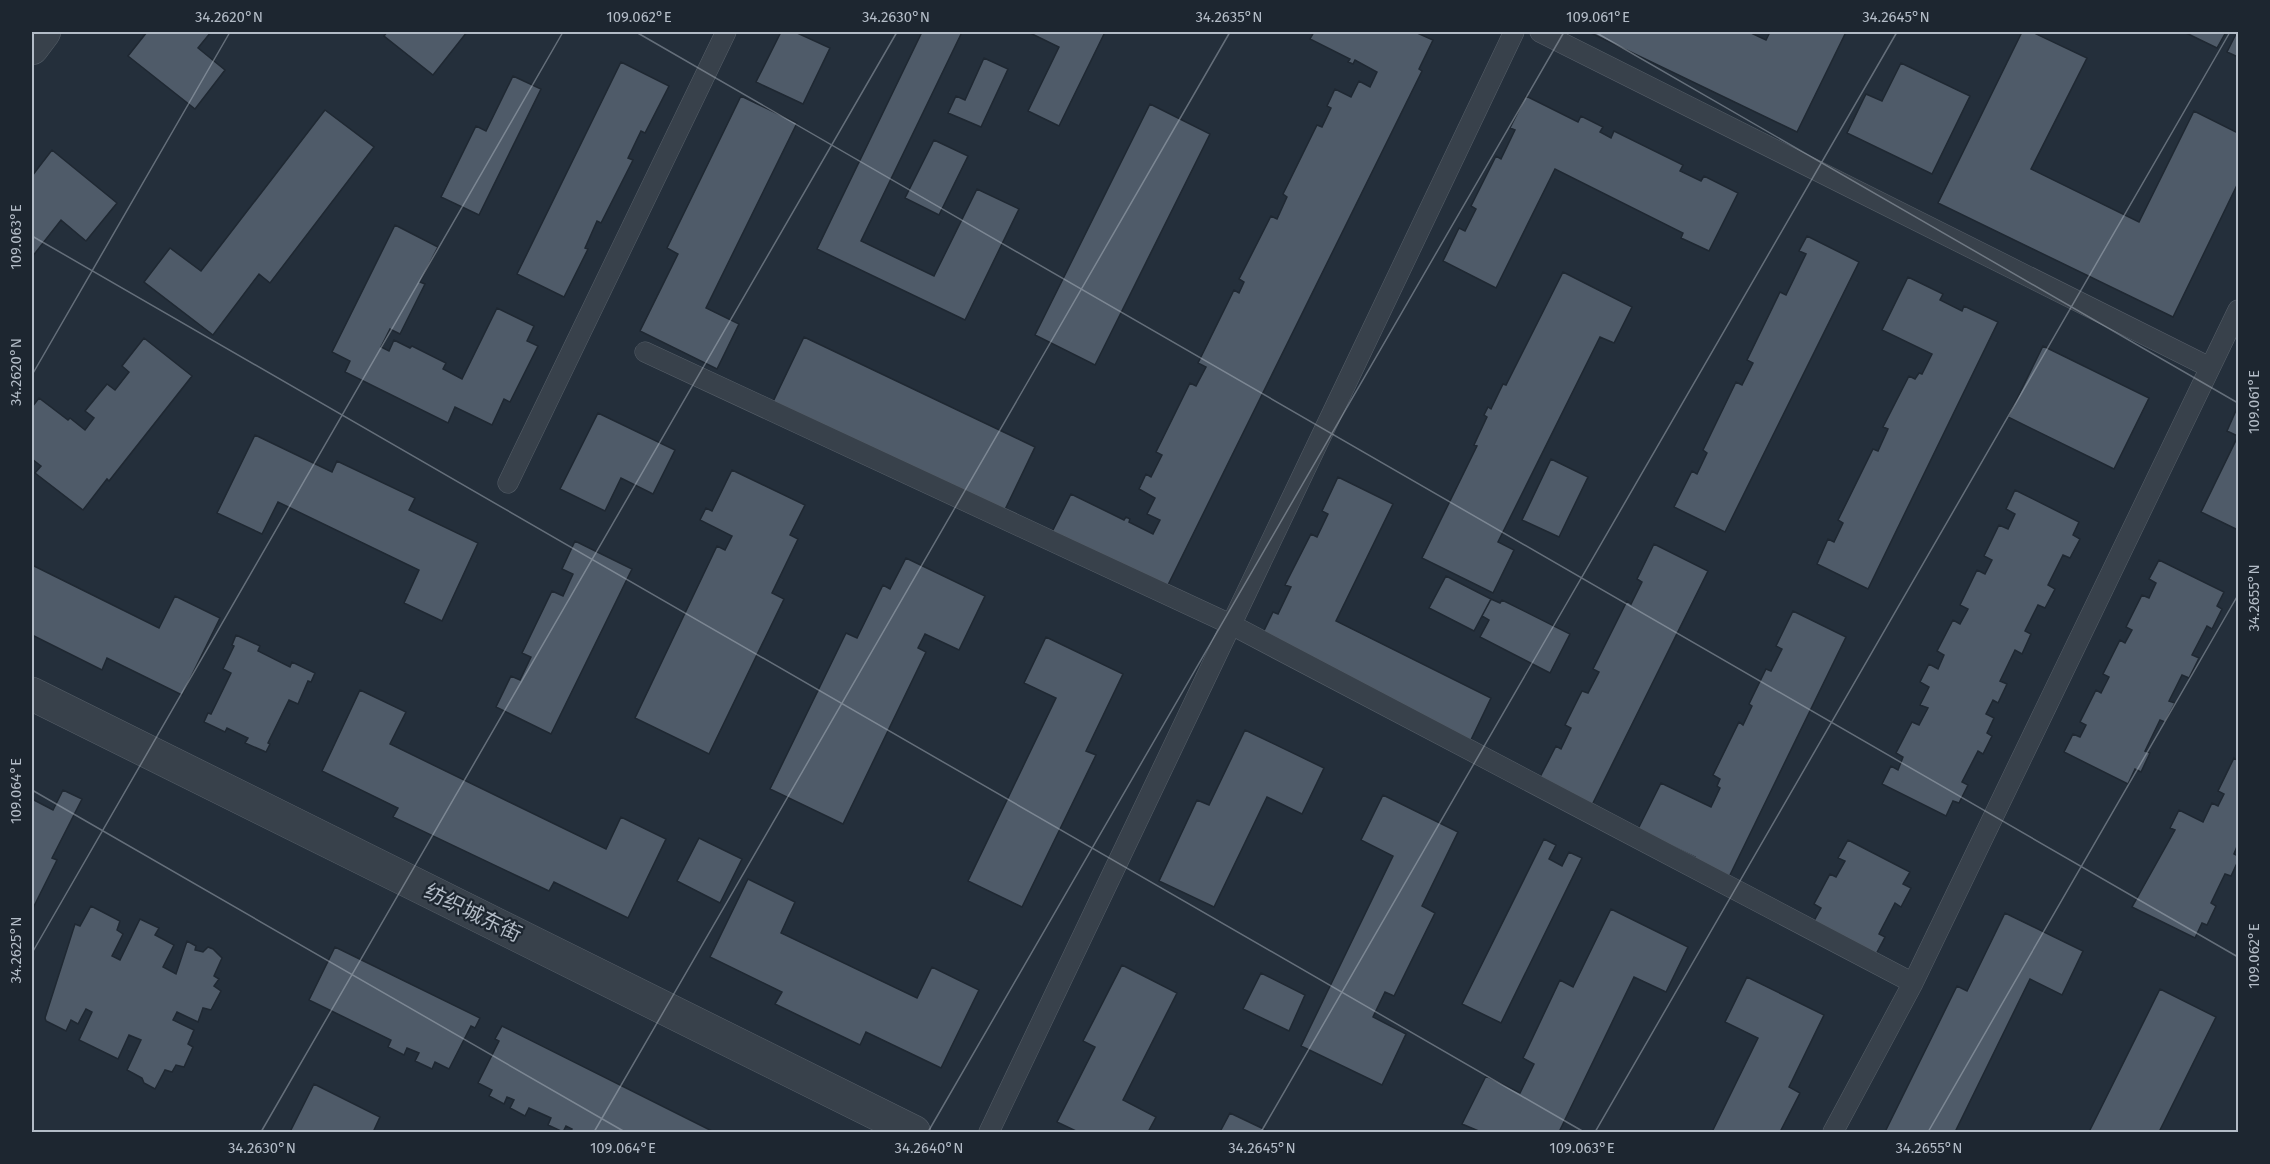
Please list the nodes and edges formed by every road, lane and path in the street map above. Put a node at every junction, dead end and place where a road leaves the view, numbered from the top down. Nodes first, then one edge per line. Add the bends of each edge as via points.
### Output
1 (44, 32) edge
2 (726, 32) edge
3 (1514, 32) edge
4 (1540, 32) edge
5 (32, 48) edge
6 (2238, 310) edge
7 (645, 352) dead end
8 (2209, 367) junction
9 (508, 483) dead end
10 (1230, 624) junction
11 (32, 694) edge
12 (1913, 983) junction
13 (914, 1132) edge
14 (989, 1132) edge
15 (1833, 1132) edge

1 - 5 street
2 - 9 lane
3 - 10 lane
4 - 8 lane
6 - 8 lane
7 - 10 lane
8 - 12 lane
10 - 12 lane
10 - 14 lane
11 - 13 street, 纺织城东街
12 - 15 lane

